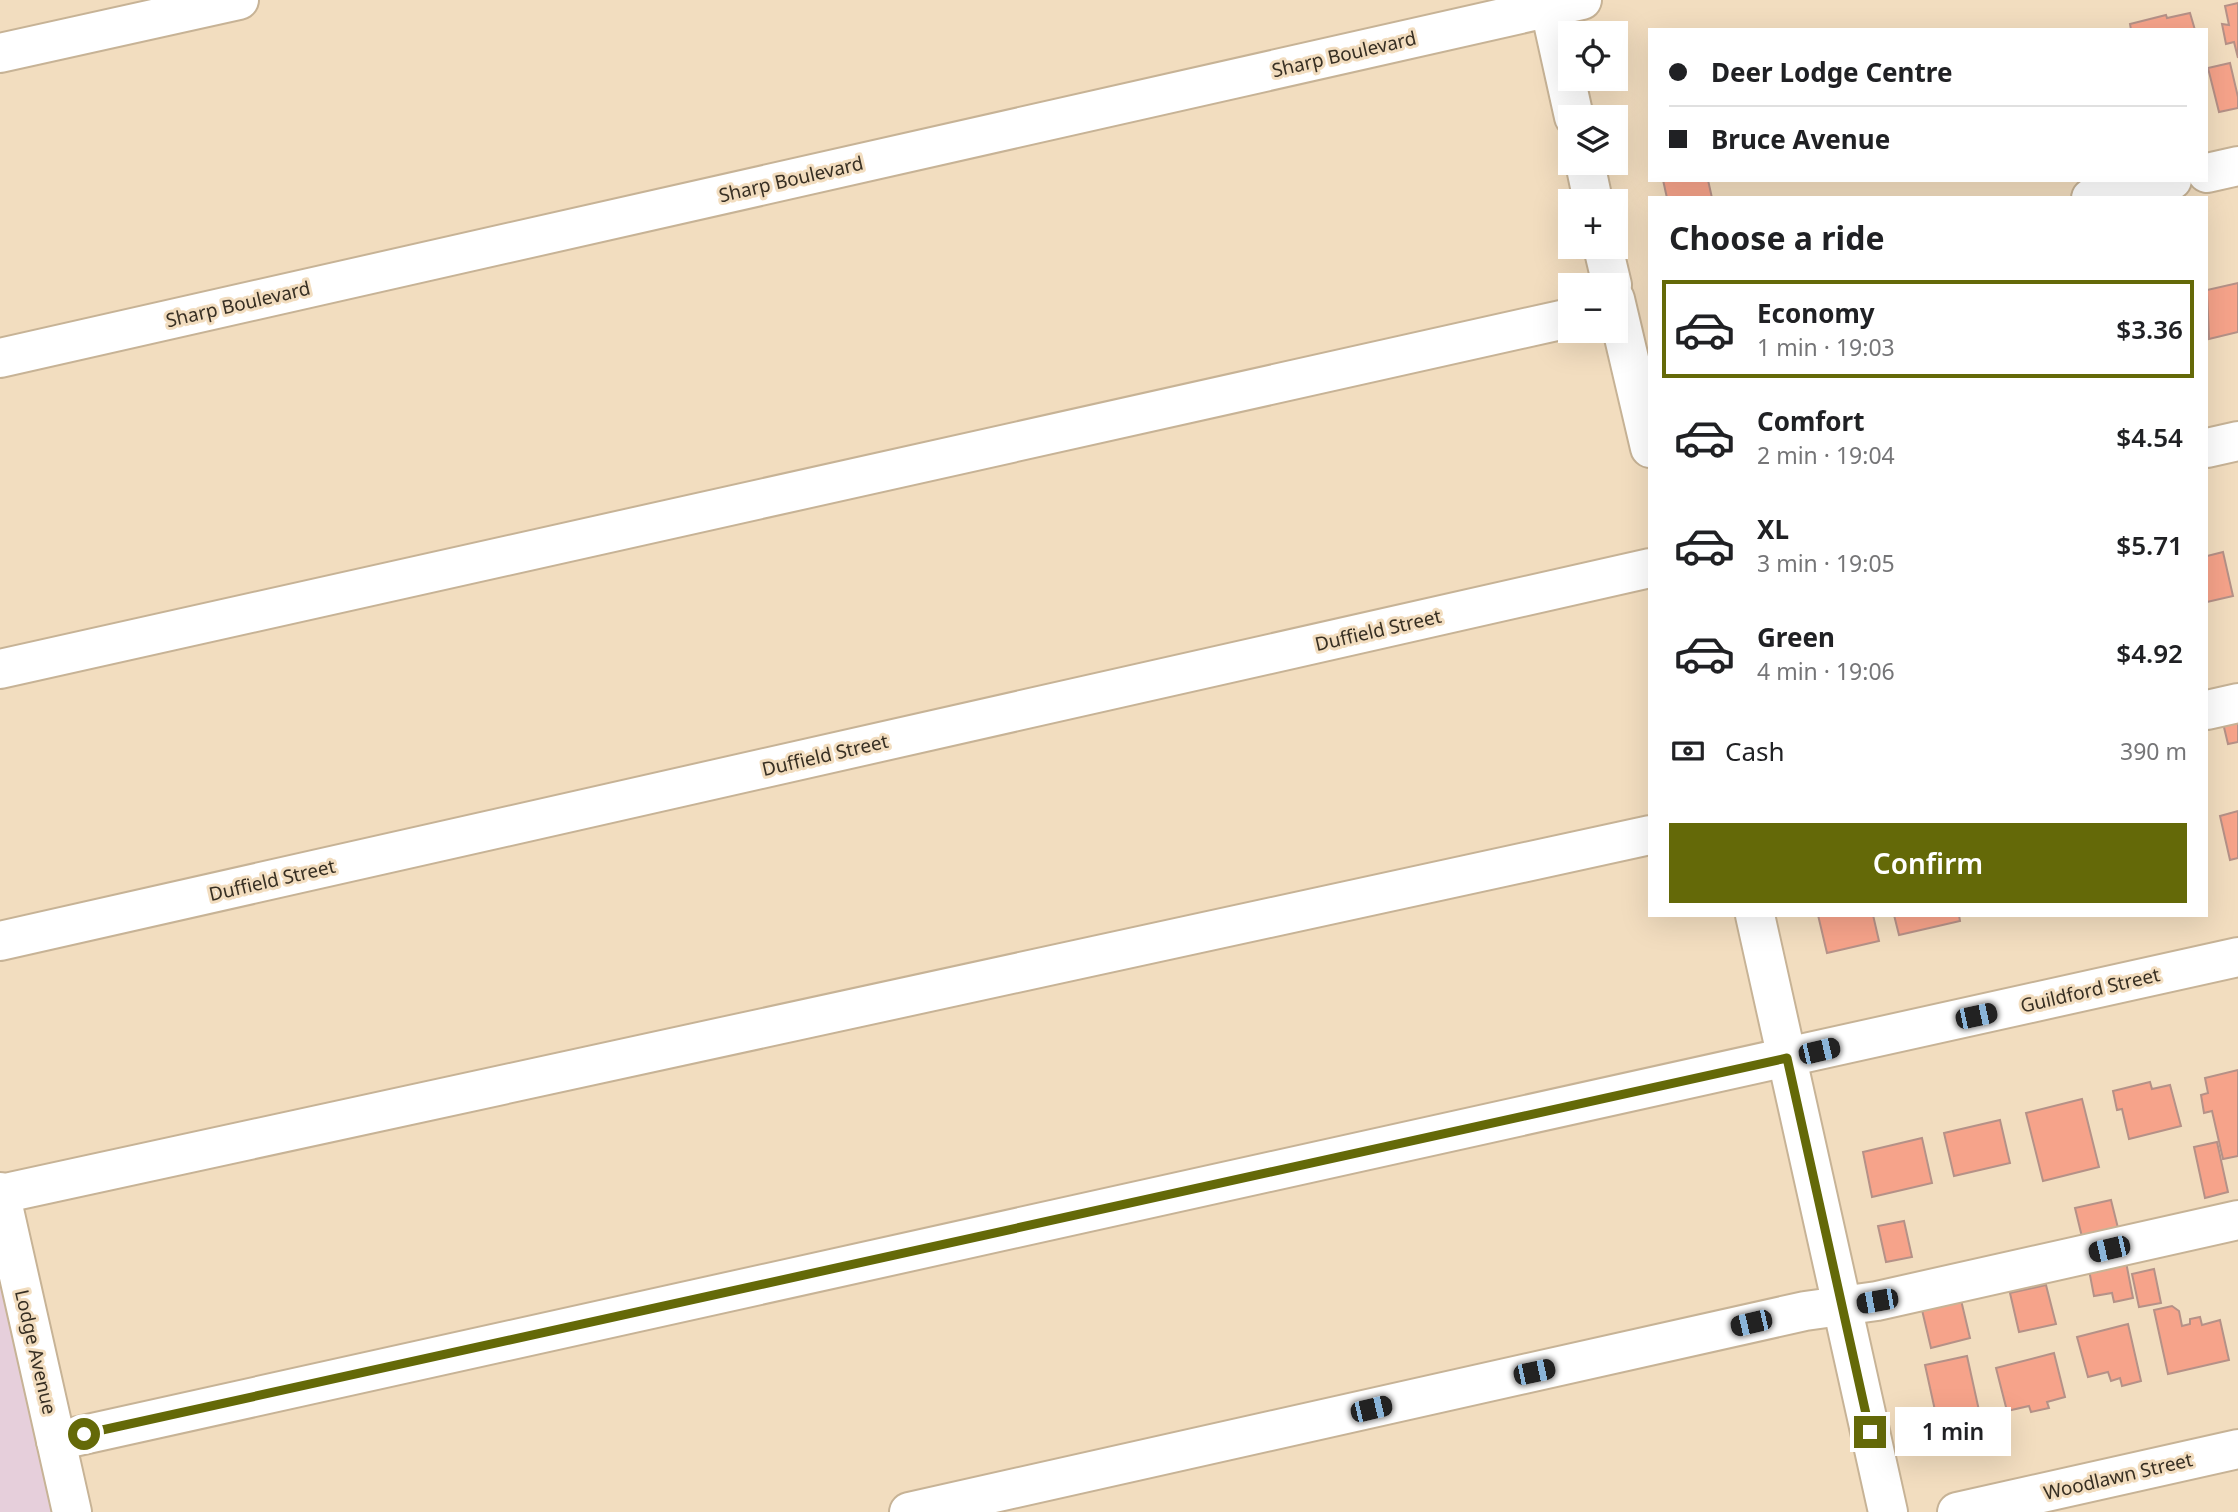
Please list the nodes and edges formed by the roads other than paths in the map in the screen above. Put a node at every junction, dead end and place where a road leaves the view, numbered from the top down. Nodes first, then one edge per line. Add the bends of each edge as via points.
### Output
1 (239, 0) edge
2 (1560, 3) edge
3 (0, 53) edge
4 (1573, 105) edge
5 (2238, 166) edge
6 (2208, 173) edge
7 (2163, 182) edge
8 (2100, 196) edge
9 (1558, 321) edge
10 (1628, 333) edge
11 (0, 358) edge
12 (1648, 438) edge
13 (2238, 441) edge
14 (2208, 448) edge
15 (1648, 568) edge
16 (0, 669) edge
17 (2238, 703) edge
18 (2208, 710) edge
19 (1648, 835) edge
20 (1755, 917) edge
21 (0, 941) edge
22 (2238, 957) edge
23 (1787, 1058) junction
24 (0, 1193) edge
25 (2238, 1220) edge
26 (1843, 1307) junction
27 (56, 1441) junction
28 (2238, 1449) edge
29 (72, 1512) edge
30 (909, 1512) edge
31 (1888, 1512) edge
32 (1957, 1512) edge

1 - 3 street
2 - 4 street
2 - 11 street, Sharp Boulevard
5 - 6 street
7 - 8 street
9 - 16 street
10 - 12 street
13 - 14 street
15 - 21 street, Duffield Street
17 - 18 street
19 - 24 street
20 - 23 street
22 - 23 street, Guildford Street
23 - 26 street
23 - 27 street, Guildford Street
24 - 27 street, Lodge Avenue
25 - 26 street
26 - 30 street via 1778,1317
26 - 31 street
27 - 29 street, Lodge Avenue
28 - 32 street, Woodlawn Street

